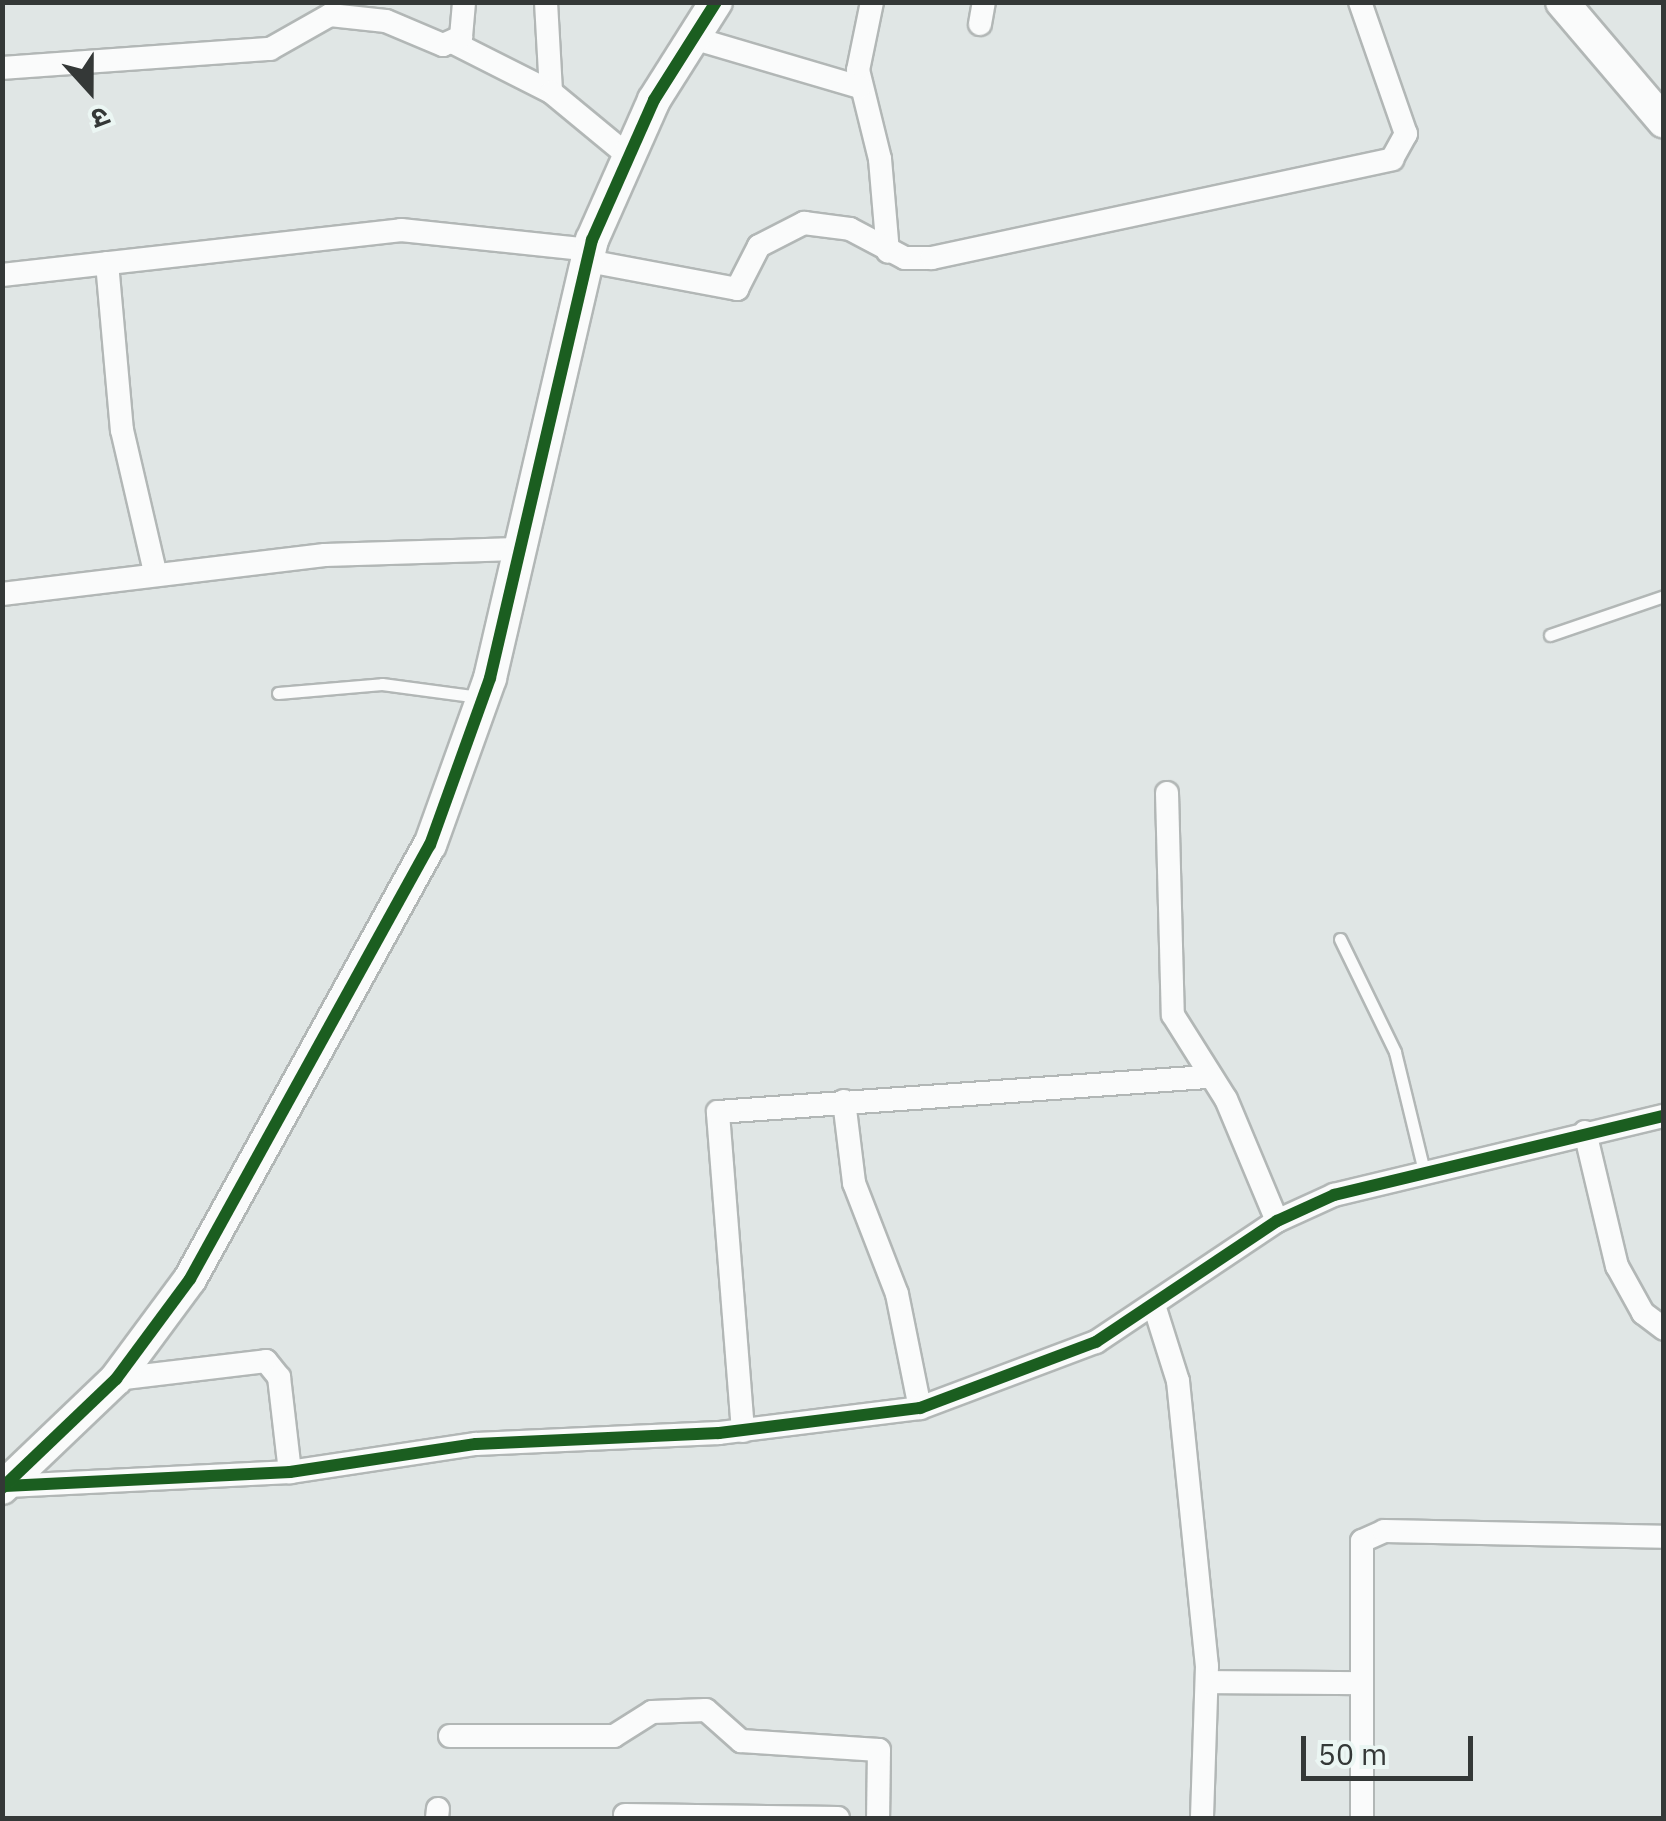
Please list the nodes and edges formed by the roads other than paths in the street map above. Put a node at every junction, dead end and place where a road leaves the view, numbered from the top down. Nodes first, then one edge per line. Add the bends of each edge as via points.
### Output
1 (464, 2) edge
2 (546, 2) edge
3 (716, 2) edge
4 (872, 2) edge
5 (1360, 2) edge
6 (1562, 2) edge
7 (693, 38) junction
8 (454, 43) junction
9 (2, 68) edge
10 (860, 87) junction
11 (551, 92) junction
12 (1664, 122) edge
13 (626, 154) junction
14 (888, 252) junction
15 (589, 256) junction
16 (107, 263) junction
17 (2, 274) edge
18 (520, 548) junction
19 (155, 572) junction
20 (2, 594) edge
21 (1664, 596) edge
22 (1550, 635) dead end
23 (278, 692) dead end
24 (484, 698) junction
25 (1166, 793) dead end
26 (1340, 939) dead end
27 (1211, 1077) junction
28 (844, 1101) junction
29 (1664, 1116) edge
30 (1584, 1132) junction
31 (1423, 1167) junction
32 (1277, 1220) junction
33 (1154, 1306) junction
34 (1664, 1329) edge
35 (116, 1379) junction
36 (920, 1408) junction
37 (743, 1431) junction
38 (290, 1472) junction
39 (4, 1487) edge
40 (1664, 1537) edge
41 (1208, 1682) junction
42 (1360, 1682) junction
43 (450, 1736) dead end
44 (625, 1815) dead end
45 (838, 1818) edge
46 (878, 1818) edge
47 (1202, 1818) edge
48 (1362, 1818) edge

1 - 8 street
2 - 11 street
3 - 7 street
4 - 10 street
5 - 14 street via 1406,134 1392,159 932,258
6 - 12 street
7 - 10 street
7 - 13 street
8 - 9 street via 330,14 270,48
8 - 11 street
10 - 14 street via 880,159
11 - 13 street
13 - 15 street
14 - 15 street via 850,229 804,223 759,246 736,289
15 - 16 street via 401,230
15 - 18 street
16 - 17 street
16 - 19 street via 122,430
18 - 19 street
18 - 24 street
19 - 20 street
21 - 22 lane
23 - 24 lane via 382,684
24 - 35 street via 423,858 225,1223
25 - 27 street via 1168,988 1173,1015
26 - 31 lane via 1396,1052
27 - 28 street
27 - 32 street
28 - 36 street via 854,1184 897,1294
28 - 37 street via 733,1107 714,1117
29 - 30 street
30 - 31 street
30 - 34 street via 1617,1266 1642,1313
31 - 32 street
32 - 33 street
33 - 36 street via 1024,1377
33 - 41 street via 1178,1381
35 - 38 street via 266,1361 279,1377
35 - 39 street
36 - 37 street
37 - 38 street via 476,1444
38 - 39 street
40 - 42 street via 1369,1536 1357,1566
41 - 42 street
41 - 47 street
42 - 48 street
43 - 46 street via 614,1736 652,1712 706,1710 742,1741 879,1750
44 - 45 street

